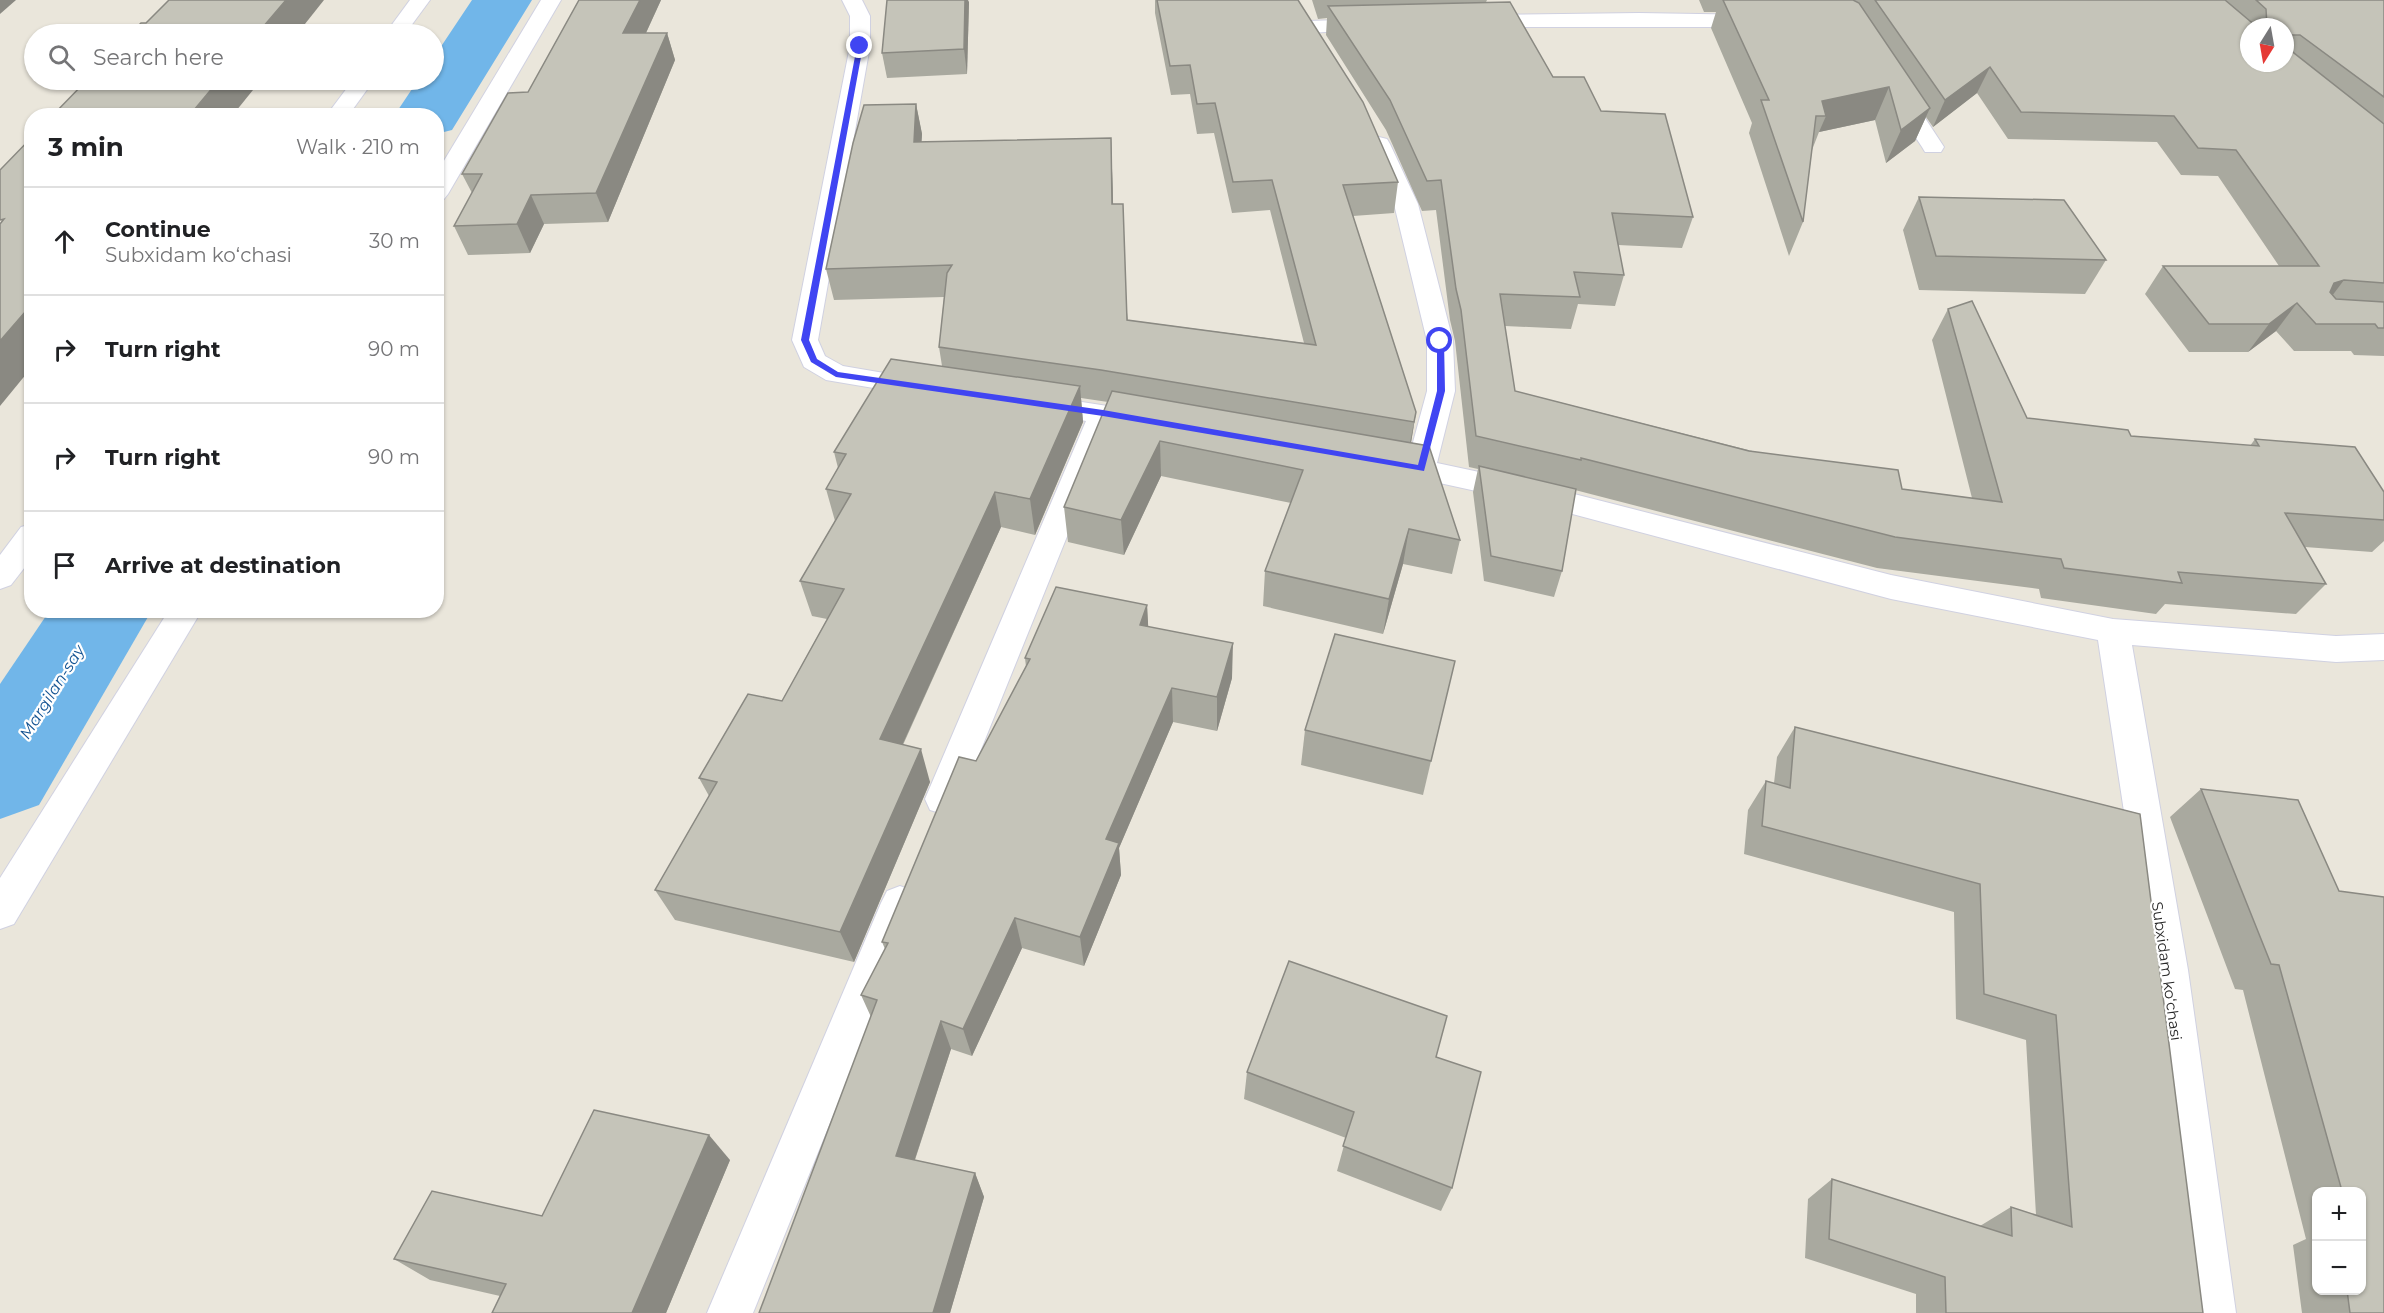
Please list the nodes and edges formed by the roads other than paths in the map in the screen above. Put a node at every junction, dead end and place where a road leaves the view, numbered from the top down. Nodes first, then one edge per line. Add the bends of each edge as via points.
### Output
1 (420, 0) edge
2 (551, 0) edge
3 (852, 0) edge
4 (1782, 21) edge
5 (1453, 22) edge
6 (402, 24) edge
7 (1397, 24) edge
8 (1310, 28) edge
9 (1887, 78) edge
10 (356, 90) edge
11 (344, 108) edge
12 (1367, 122) edge
13 (1933, 147) dead end
14 (444, 181) edge
15 (952, 391) edge
16 (1010, 400) edge
17 (1103, 413) junction
18 (1174, 425) edge
19 (1362, 458) edge
20 (1421, 468) junction
21 (24, 546) edge
22 (0, 577) edge
23 (181, 618) edge
24 (2114, 631) junction
25 (2384, 647) edge
26 (930, 830) edge
27 (912, 874) edge
28 (0, 912) edge
29 (730, 1313) edge
30 (2213, 1313) edge

1 - 6 street
2 - 14 street
3 - 15 street via 860,16 860,46 805,340 814,360 836,374
4 - 5 street
7 - 8 street
9 - 13 street
10 - 11 street
12 - 20 street via 1406,204 1440,341 1441,391
16 - 17 street
17 - 18 street
17 - 26 street
19 - 20 street
20 - 24 street via 1891,587
21 - 22 street
23 - 28 street
24 - 25 street via 2336,649
24 - 30 street, Subxidam koʻchasi via 2168,970
27 - 29 street

